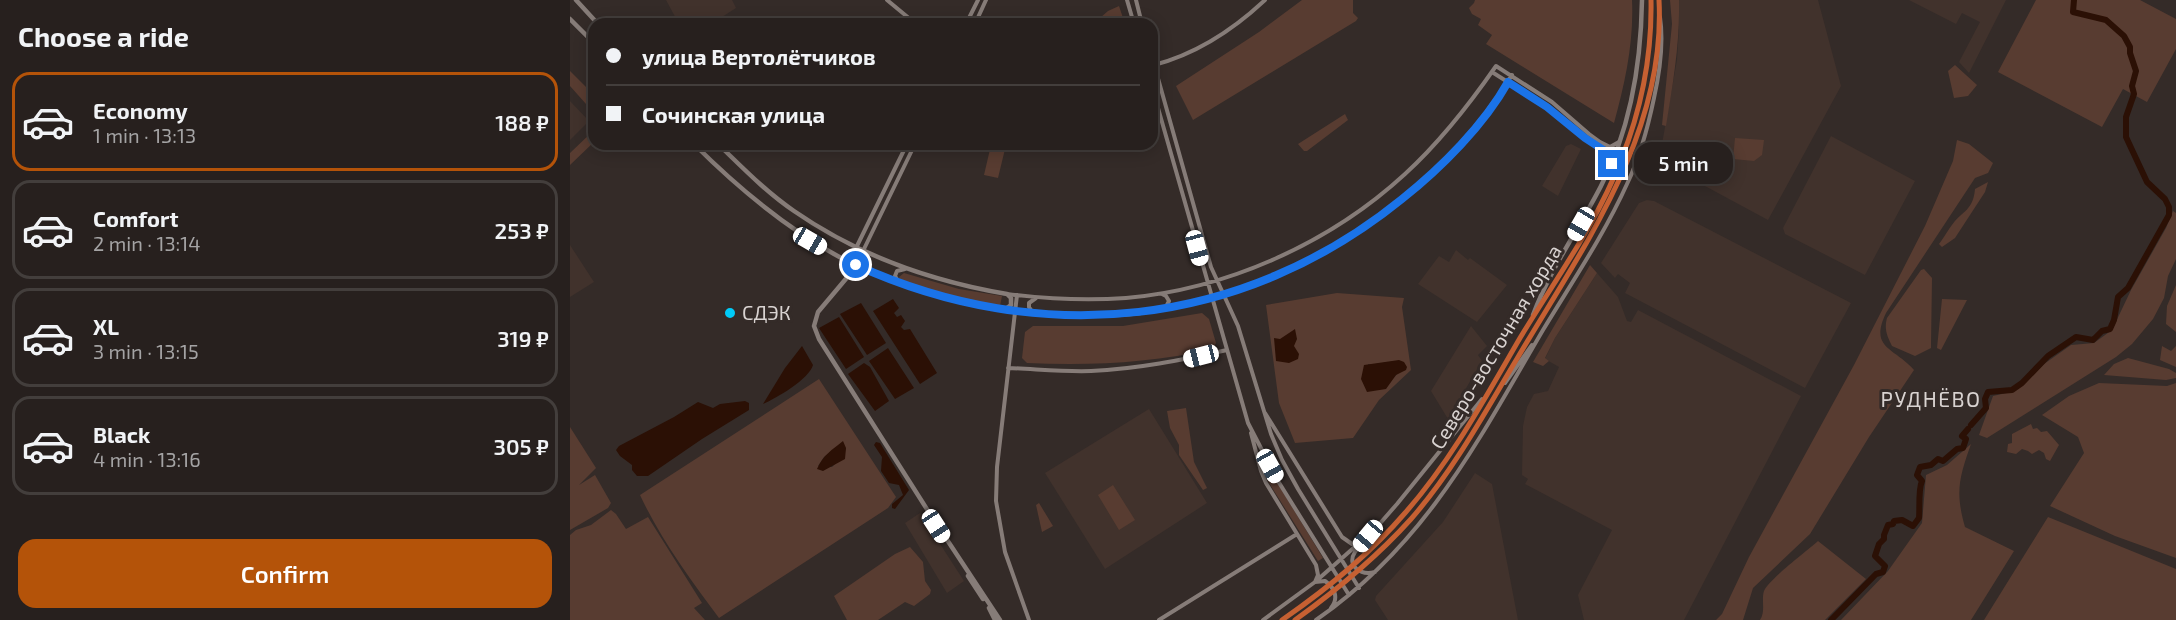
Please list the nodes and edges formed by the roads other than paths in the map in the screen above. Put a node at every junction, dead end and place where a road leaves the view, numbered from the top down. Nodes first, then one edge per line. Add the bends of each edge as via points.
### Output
1 (576, 0) edge
2 (887, 0) edge
3 (978, 0) edge
4 (986, 0) edge
5 (1127, 0) edge
6 (1136, 0) edge
7 (1265, 0) edge
8 (1642, 0) edge
9 (1651, 0) edge
10 (1659, 0) edge
11 (1659, 8) junction
12 (592, 18) edge
13 (909, 18) edge
14 (969, 18) edge
15 (978, 18) edge
16 (1132, 18) edge
17 (1140, 18) edge
18 (570, 19) edge
19 (588, 37) edge
20 (1158, 64) edge
21 (1492, 72) junction
22 (1512, 75) junction
23 (1158, 79) edge
24 (1508, 82) junction
25 (1158, 108) edge
26 (1621, 138) junction
27 (700, 150) edge
28 (724, 150) edge
29 (904, 150) edge
30 (912, 150) edge
31 (1612, 164) junction
32 (856, 248) junction
33 (863, 251) junction
34 (845, 260) junction
35 (864, 269) junction
36 (905, 269) junction
37 (847, 278) junction
38 (1216, 280) junction
39 (900, 283) junction
40 (1207, 283) junction
41 (1160, 293) junction
42 (1007, 294) junction
43 (1222, 294) junction
44 (1017, 295) junction
45 (1036, 297) junction
46 (1211, 297) junction
47 (1164, 309) junction
48 (1004, 310) junction
49 (1015, 311) junction
50 (1033, 313) junction
51 (1529, 323) junction
52 (1543, 330) junction
53 (1227, 350) junction
54 (1008, 368) junction
55 (1491, 386) junction
56 (1262, 407) junction
57 (1488, 407) junction
58 (1248, 423) junction
59 (935, 522) junction
60 (1297, 534) junction
61 (1368, 536) junction
62 (1340, 559) junction
63 (1331, 567) junction
64 (1377, 572) junction
65 (1315, 582) junction
66 (1359, 588) junction
67 (1350, 595) junction
68 (1327, 613) junction
69 (995, 620) edge
70 (1000, 620) edge
71 (1029, 620) edge
72 (1159, 620) edge
73 (1263, 620) edge
74 (1282, 620) edge
75 (1295, 620) edge
76 (1316, 620) edge

1 - 12 main road
2 - 13 street
3 - 14 street
4 - 15 street
5 - 16 street
6 - 17 street
7 - 20 street via 1218,37
8 - 26 main road via 1638,65
9 - 51 highway, Северо-восточная хорда via 1643,85 1621,161 1599,207
10 - 11 highway, Северо-восточная хорда
11 - 52 street via 1663,32 1661,57 1639,156 1615,210
11 - 57 highway, Северо-восточная хорда via 1653,74 1627,165 1589,239
18 - 19 main road
21 - 22 street via 1497,66
21 - 24 street
21 - 38 street via 1447,131 1379,196 1332,229 1286,253
22 - 24 street
22 - 26 street via 1600,142 1613,146
23 - 38 street
24 - 31 street via 1605,151
24 - 43 street via 1443,163 1389,210 1344,242 1294,268
25 - 40 street
26 - 31 main road
27 - 34 main road via 782,222
28 - 32 main road via 793,210
29 - 32 street
30 - 33 street
31 - 51 main road via 1541,293
32 - 33 main road
33 - 36 main road
34 - 35 street
34 - 37 main road
35 - 37 main road
35 - 39 main road
36 - 39 street via 895,276
36 - 42 main road
37 - 59 main road via 818,312 814,320 816,332
38 - 40 street
38 - 43 street
39 - 48 main road via 954,301
40 - 41 street
40 - 46 street
41 - 45 street via 1095,299
41 - 47 street via 1168,298
42 - 44 street
42 - 48 main road via 1011,306
43 - 46 street
43 - 56 street via 1243,341
44 - 45 street
44 - 49 street
45 - 50 street via 1029,303
46 - 47 street
46 - 53 street
47 - 50 street via 1123,315
48 - 49 street
49 - 50 street
49 - 54 street
51 - 55 highway, Северо-восточная хорда
52 - 57 street
52 - 64 street via 1451,483
53 - 54 street via 1182,361 1089,371
53 - 58 street
54 - 71 street via 996,501 1005,552
55 - 61 street
55 - 74 highway, Северо-восточная хорда via 1461,437 1406,513 1326,589
56 - 61 street via 1342,537 1352,544
56 - 62 street via 1282,460
57 - 75 highway, Северо-восточная хорда via 1452,466 1394,537 1331,595
58 - 60 street via 1263,477
58 - 63 street
59 - 69 main road
59 - 70 main road
60 - 65 street via 1317,565
60 - 72 street
61 - 62 street
61 - 64 street via 1352,561 1362,573
62 - 63 street
62 - 66 street
63 - 65 street
63 - 67 street
64 - 66 street
65 - 68 street via 1328,583 1335,594 1336,600
65 - 73 street
66 - 67 street
67 - 68 street
68 - 76 street

